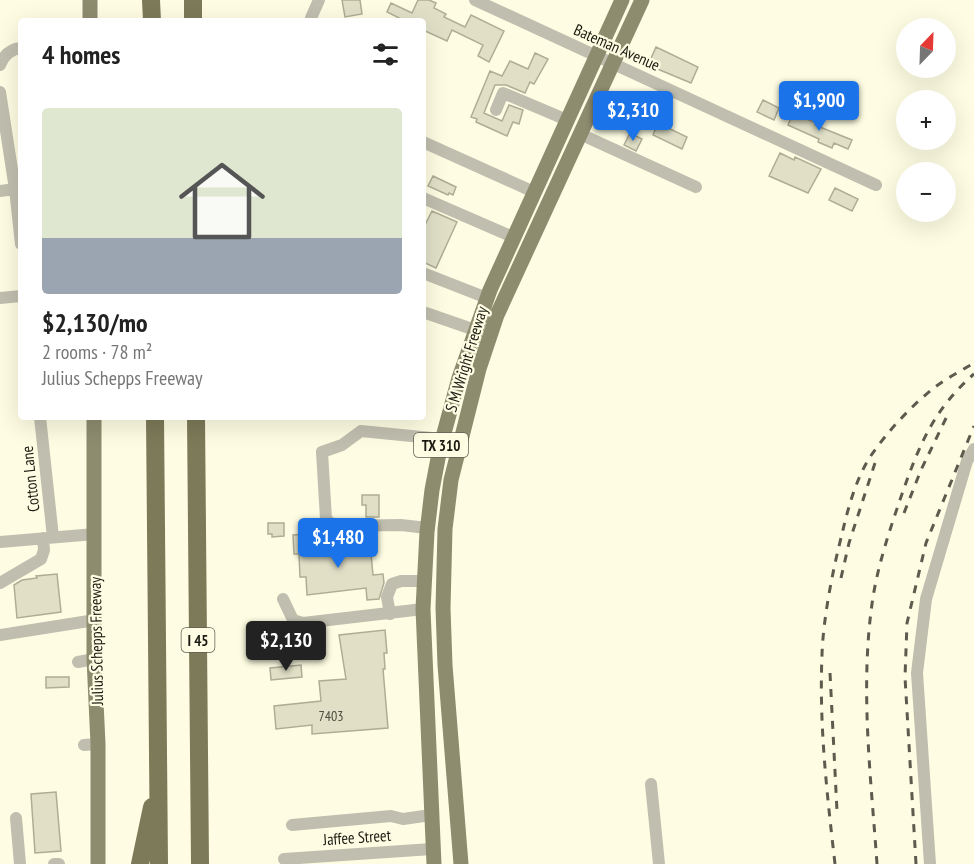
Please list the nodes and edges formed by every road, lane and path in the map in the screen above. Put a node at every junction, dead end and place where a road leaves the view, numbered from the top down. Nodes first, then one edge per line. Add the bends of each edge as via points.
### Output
1 (90, 0) edge
2 (152, 0) edge
3 (193, 0) edge
4 (319, 0) edge
5 (475, 0) edge
6 (622, 0) edge
7 (642, 0) edge
8 (90, 18) edge
9 (152, 18) edge
10 (193, 18) edge
11 (312, 18) dead end
12 (18, 49) edge
13 (597, 56) junction
14 (613, 63) junction
15 (0, 65) edge
16 (0, 92) edge
17 (496, 110) dead end
18 (567, 120) junction
19 (580, 134) junction
20 (426, 143) edge
21 (876, 185) dead end
22 (696, 187) dead end
23 (15, 189) junction
24 (0, 191) edge
25 (534, 192) junction
26 (426, 199) edge
27 (18, 216) edge
28 (513, 237) junction
29 (426, 274) edge
30 (18, 296) edge
31 (0, 298) edge
32 (487, 298) junction
33 (426, 313) edge
34 (475, 330) junction
35 (40, 420) edge
36 (94, 420) edge
37 (155, 420) edge
38 (196, 420) edge
39 (442, 439) junction
40 (974, 449) edge
41 (428, 528) junction
42 (95, 534) junction
43 (48, 537) junction
44 (0, 542) edge
45 (424, 581) junction
46 (0, 583) edge
47 (283, 599) dead end
48 (423, 609) junction
49 (390, 614) junction
50 (95, 620) junction
51 (0, 635) edge
52 (94, 659) junction
53 (78, 662) dead end
54 (158, 783) junction
55 (651, 784) dead end
56 (431, 815) junction
57 (16, 818) dead end
58 (200, 821) junction
59 (292, 825) dead end
60 (433, 856) edge
61 (284, 859) dead end
62 (20, 864) edge
63 (54, 864) edge
64 (59, 864) edge
65 (98, 864) edge
66 (140, 864) edge
67 (159, 864) edge
68 (200, 864) edge
69 (209, 864) edge
70 (461, 864) edge
71 (659, 864) edge
72 (930, 864) edge

1 - 8 main road
2 - 9 highway
3 - 10 highway
4 - 11 street
5 - 13 street, Bateman Avenue
6 - 13 main road, S M Wright Freeway / TX 310
7 - 14 main road, S M Wright Freeway / TX 310
12 - 15 street via 9,51
13 - 14 street, Bateman Avenue
13 - 18 main road, S M Wright Freeway / TX 310
14 - 19 main road, S M Wright Freeway / TX 310
14 - 21 street, Bateman Avenue
16 - 23 street
17 - 18 street via 503,93
18 - 25 main road, S M Wright Freeway / TX 310
19 - 22 street
19 - 70 main road, S M Wright Freeway / TX 310 via 497,315 451,480 443,608
20 - 25 street
23 - 24 street
23 - 27 street
25 - 28 main road, S M Wright Freeway / TX 310
26 - 28 street
28 - 32 main road, S M Wright Freeway / TX 310
29 - 32 street
30 - 31 street
32 - 34 main road, S M Wright Freeway / TX 310
33 - 34 street
34 - 39 main road, S M Wright Freeway / TX 310
35 - 43 street, Cotton Lane
36 - 42 main road, Julius Schepps Freeway
37 - 54 highway, I 45
38 - 58 highway, I 45
39 - 41 main road, S M Wright Freeway / TX 310
39 - 41 street via 361,430 342,445 322,452 326,519 334,526
40 - 72 street via 967,461 926,599 917,673
41 - 45 main road, S M Wright Freeway / TX 310
42 - 43 street
42 - 50 main road, Julius Schepps Freeway
43 - 44 street
43 - 46 street via 41,559
45 - 48 main road, S M Wright Freeway / TX 310
45 - 49 street via 392,584 387,597
47 - 49 street via 293,620 303,623
48 - 49 street
48 - 56 main road, S M Wright Freeway / TX 310
50 - 51 street
50 - 52 main road, Julius Schepps Freeway
52 - 53 street
52 - 65 main road, Julius Schepps Freeway via 91,745
54 - 66 highway
54 - 67 highway, I 45
55 - 71 street
56 - 59 street
56 - 60 main road, S M Wright Freeway / TX 310
57 - 62 street
58 - 68 highway, I 45
58 - 69 highway
60 - 61 street, Jaffee Street
63 - 64 street

